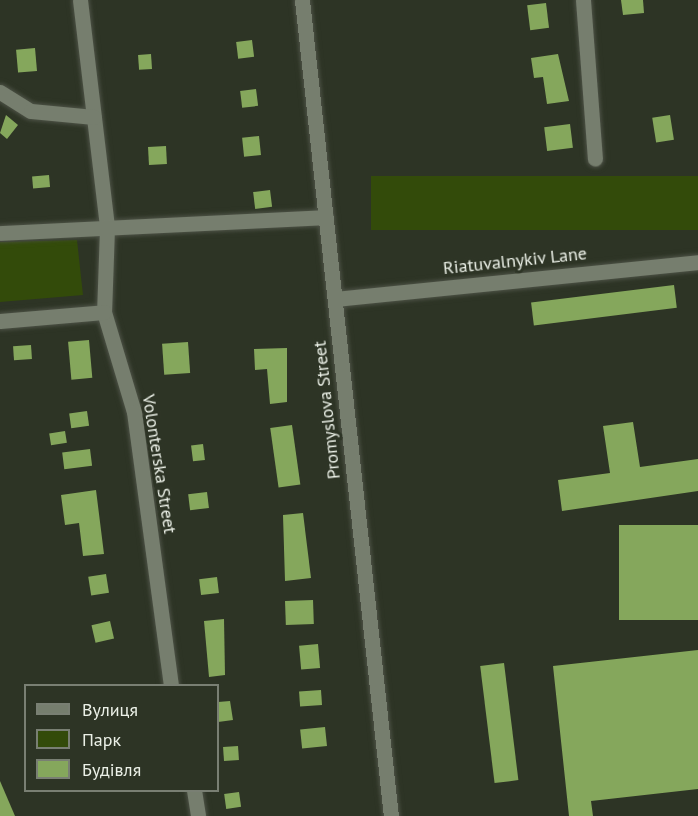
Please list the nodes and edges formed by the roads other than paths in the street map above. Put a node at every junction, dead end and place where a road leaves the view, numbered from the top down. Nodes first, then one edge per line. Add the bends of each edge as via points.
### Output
1 (80, 0) edge
2 (302, 0) edge
3 (583, 0) edge
4 (0, 92) edge
5 (94, 117) junction
6 (595, 159) dead end
7 (326, 217) junction
8 (107, 228) junction
9 (0, 233) edge
10 (698, 262) edge
11 (335, 299) junction
12 (104, 312) junction
13 (0, 321) edge
14 (171, 684) edge
15 (194, 792) edge
16 (198, 816) edge
17 (391, 816) edge

1 - 5 street, Volonterska Street
2 - 7 street, Promyslova Street
3 - 6 street
4 - 5 street via 31,111
5 - 8 street, Volonterska Street
7 - 8 street
7 - 11 street, Promyslova Street
8 - 9 street
8 - 12 street, Volonterska Street
10 - 11 street, Riatuvalnykiv Lane
11 - 17 street, Promyslova Street
12 - 13 street
12 - 14 street, Volonterska Street via 134,412
15 - 16 street

